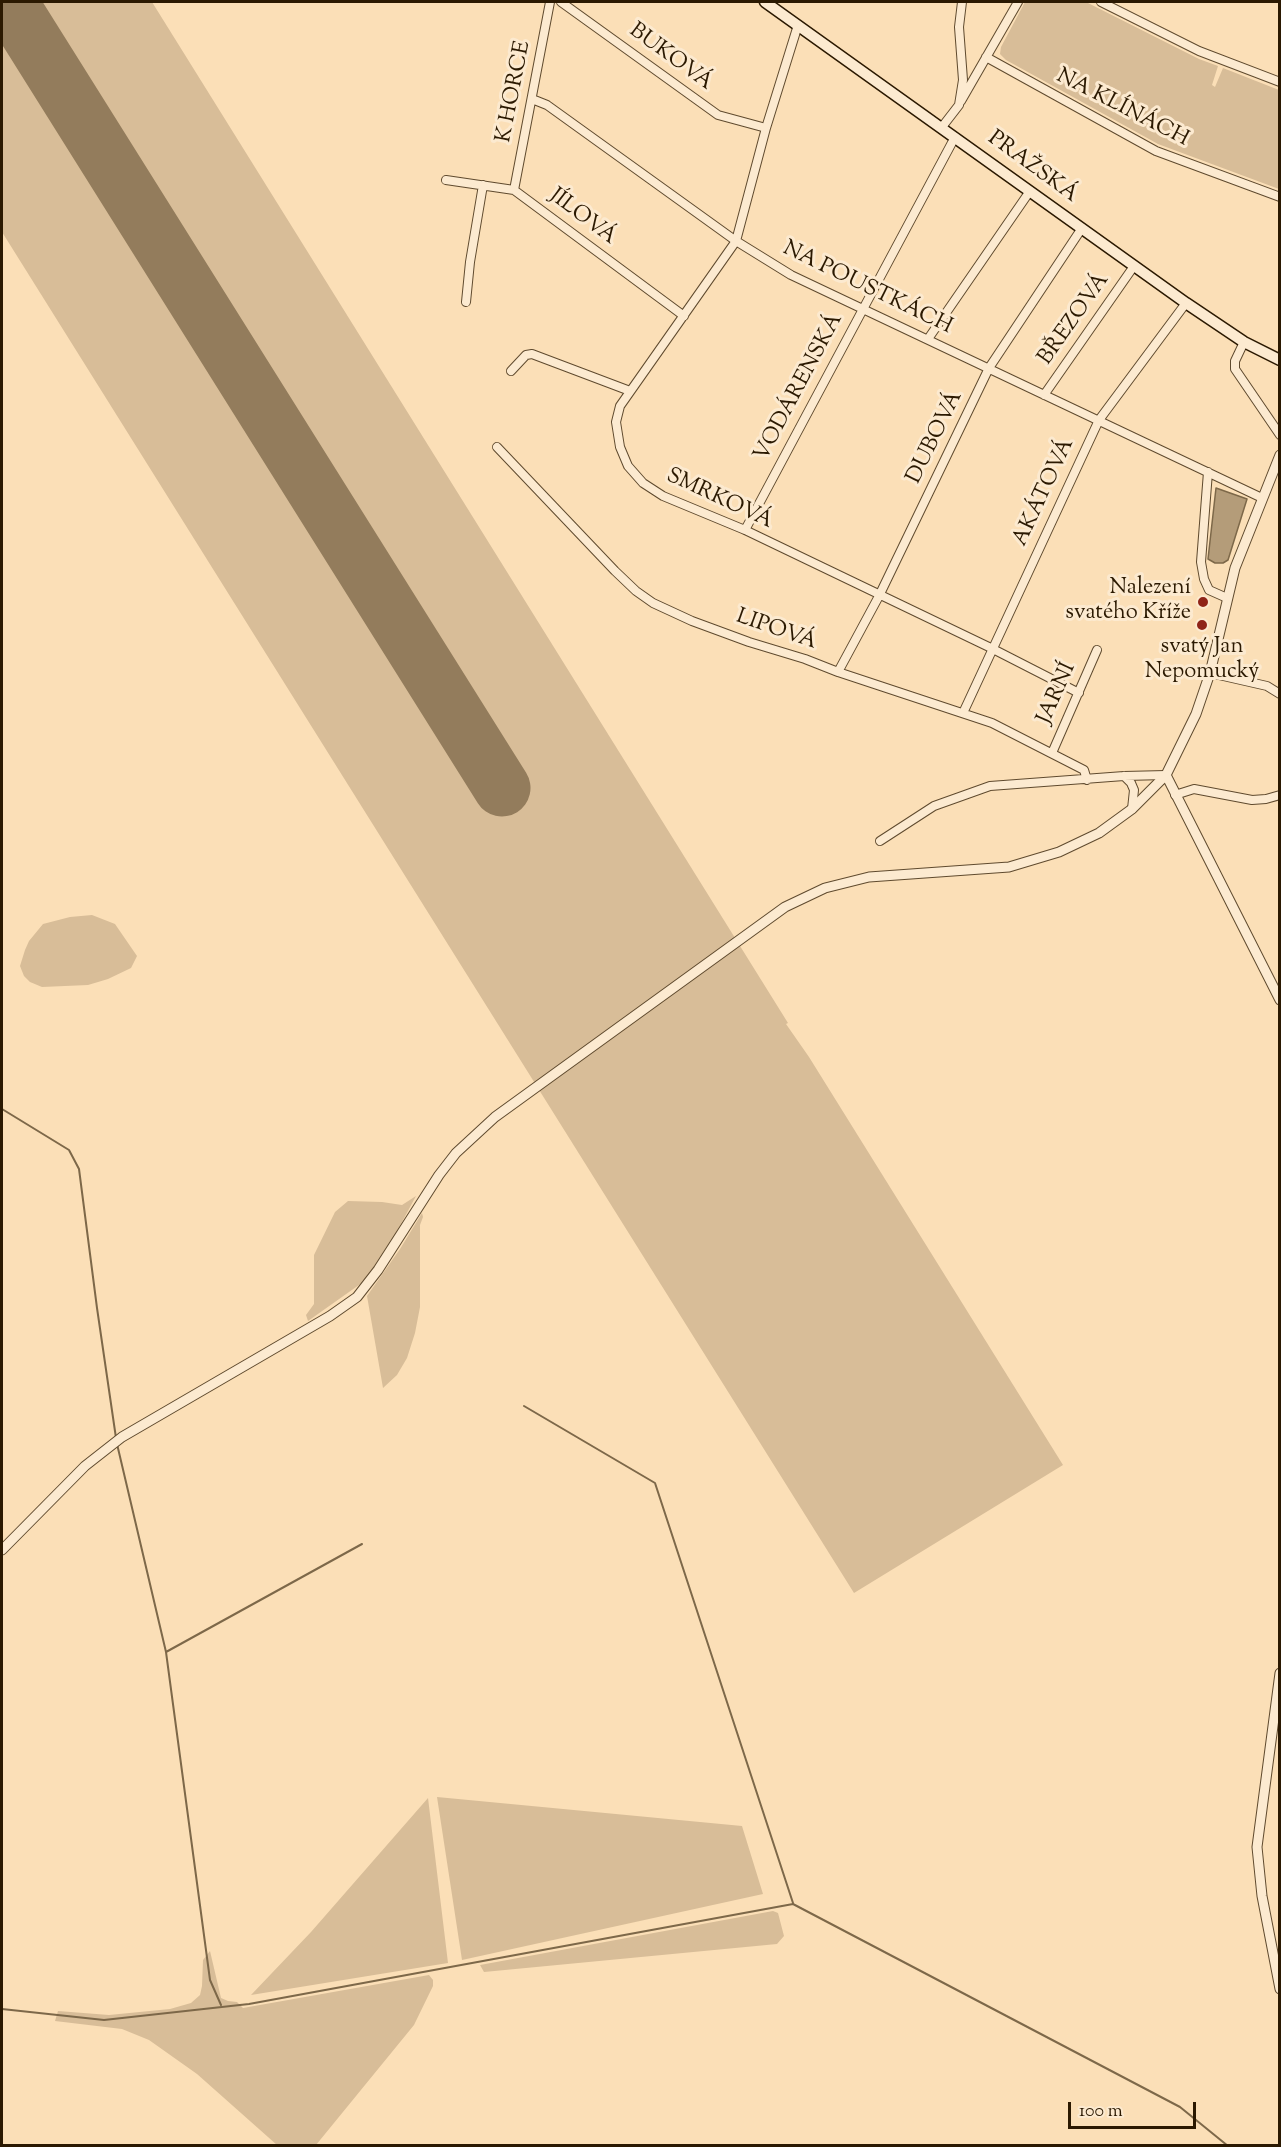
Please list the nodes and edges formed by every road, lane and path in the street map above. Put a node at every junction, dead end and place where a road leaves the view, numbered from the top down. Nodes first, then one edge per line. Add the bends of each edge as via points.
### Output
1 (550, 2) edge
2 (561, 2) edge
3 (765, 2) edge
4 (962, 2) edge
5 (1018, 2) edge
6 (1101, 2) edge
7 (798, 25) junction
8 (986, 57) junction
9 (1280, 82) edge
10 (532, 99) junction
11 (959, 105) junction
12 (942, 127) junction
13 (766, 128) junction
14 (955, 137) junction
15 (446, 180) dead end
16 (483, 185) junction
17 (514, 190) junction
18 (1030, 190) junction
19 (1280, 197) edge
20 (1082, 228) junction
21 (736, 241) junction
22 (1134, 266) junction
23 (466, 302) dead end
24 (1186, 303) junction
25 (863, 308) junction
26 (684, 316) junction
27 (928, 339) junction
28 (1244, 342) junction
29 (1280, 360) edge
30 (989, 368) junction
31 (511, 371) dead end
32 (630, 391) junction
33 (1044, 395) junction
34 (1099, 420) junction
35 (1280, 435) edge
36 (497, 447) dead end
37 (1280, 455) edge
38 (1208, 472) junction
39 (1262, 498) junction
40 (745, 530) junction
41 (879, 596) junction
42 (1227, 598) junction
43 (992, 648) junction
44 (1097, 650) dead end
45 (838, 672) junction
46 (1209, 673) junction
47 (1079, 693) junction
48 (1280, 694) edge
49 (963, 713) junction
50 (1052, 753) junction
51 (1124, 776) junction
52 (1166, 776) junction
53 (1087, 780) junction
54 (1174, 795) junction
55 (1280, 795) edge
56 (1132, 809) junction
57 (880, 841) dead end
58 (1280, 1000) edge
59 (2, 1550) edge
60 (1280, 1673) edge
61 (1280, 1989) edge

1 - 10 street, K HORCE
2 - 13 street, BUKOVÁ via 718,115
3 - 7 main road, PRAŽSKÁ
4 - 11 street via 959,27 963,80
5 - 8 street
6 - 9 street via 1199,51
7 - 12 main road, PRAŽSKÁ
7 - 13 street, SMRKOVÁ
8 - 11 street
8 - 19 street, NA KLÍNÁCH via 1156,151
10 - 17 street, K HORCE
10 - 21 street, NA POUSTKÁCH via 547,105
11 - 12 street
12 - 14 main road, PRAŽSKÁ
13 - 21 street, SMRKOVÁ
14 - 18 main road, PRAŽSKÁ
14 - 25 street, VODÁRENSKÁ
15 - 16 street, JÍLOVÁ
16 - 17 street, JÍLOVÁ
16 - 23 street
17 - 26 street, JÍLOVÁ
18 - 20 main road, PRAŽSKÁ
18 - 27 street
20 - 22 main road, PRAŽSKÁ
20 - 30 street, DUBOVÁ
21 - 25 street, NA POUSTKÁCH via 791,275
21 - 26 street, SMRKOVÁ
22 - 24 main road, PRAŽSKÁ
22 - 33 street, BŘEZOVÁ
24 - 28 main road, PRAŽSKÁ
24 - 34 street, AKÁTOVÁ
25 - 27 street, NA POUSTKÁCH
25 - 40 street, VODÁRENSKÁ
26 - 32 street, SMRKOVÁ
27 - 30 street, NA POUSTKÁCH
28 - 29 main road, PRAŽSKÁ
28 - 35 street via 1235,369
30 - 33 street, NA POUSTKÁCH
30 - 41 street, DUBOVÁ
31 - 32 street via 532,354
32 - 40 street, SMRKOVÁ via 616,422 628,466 663,496
33 - 34 street, NA POUSTKÁCH
34 - 38 street, NA POUSTKÁCH
34 - 43 street, AKÁTOVÁ
36 - 45 street, LIPOVÁ via 615,571 653,603
37 - 39 street
38 - 39 street, NA POUSTKÁCH
38 - 42 street via 1201,562 1209,590
39 - 42 street
40 - 41 street, SMRKOVÁ
41 - 43 street, SMRKOVÁ
41 - 45 street, DUBOVÁ
42 - 46 street
43 - 47 street, SMRKOVÁ
43 - 49 street, AKÁTOVÁ
44 - 47 street, JARNÍ
45 - 49 street, LIPOVÁ
46 - 48 street via 1267,686
46 - 52 street via 1196,714
47 - 50 street, JARNÍ
49 - 50 street, LIPOVÁ
50 - 53 street, LIPOVÁ via 1084,770
51 - 52 street
51 - 53 street
51 - 56 street via 1134,790
52 - 54 street
52 - 56 street
53 - 57 street via 990,786 934,806
54 - 55 street via 1194,789 1252,800
54 - 58 street
56 - 59 street via 1099,833 1059,852 1009,867 869,877 825,888 785,907 495,1117 456,1153 439,1175 357,1297 122,1437 85,1466
60 - 61 street via 1257,1847

